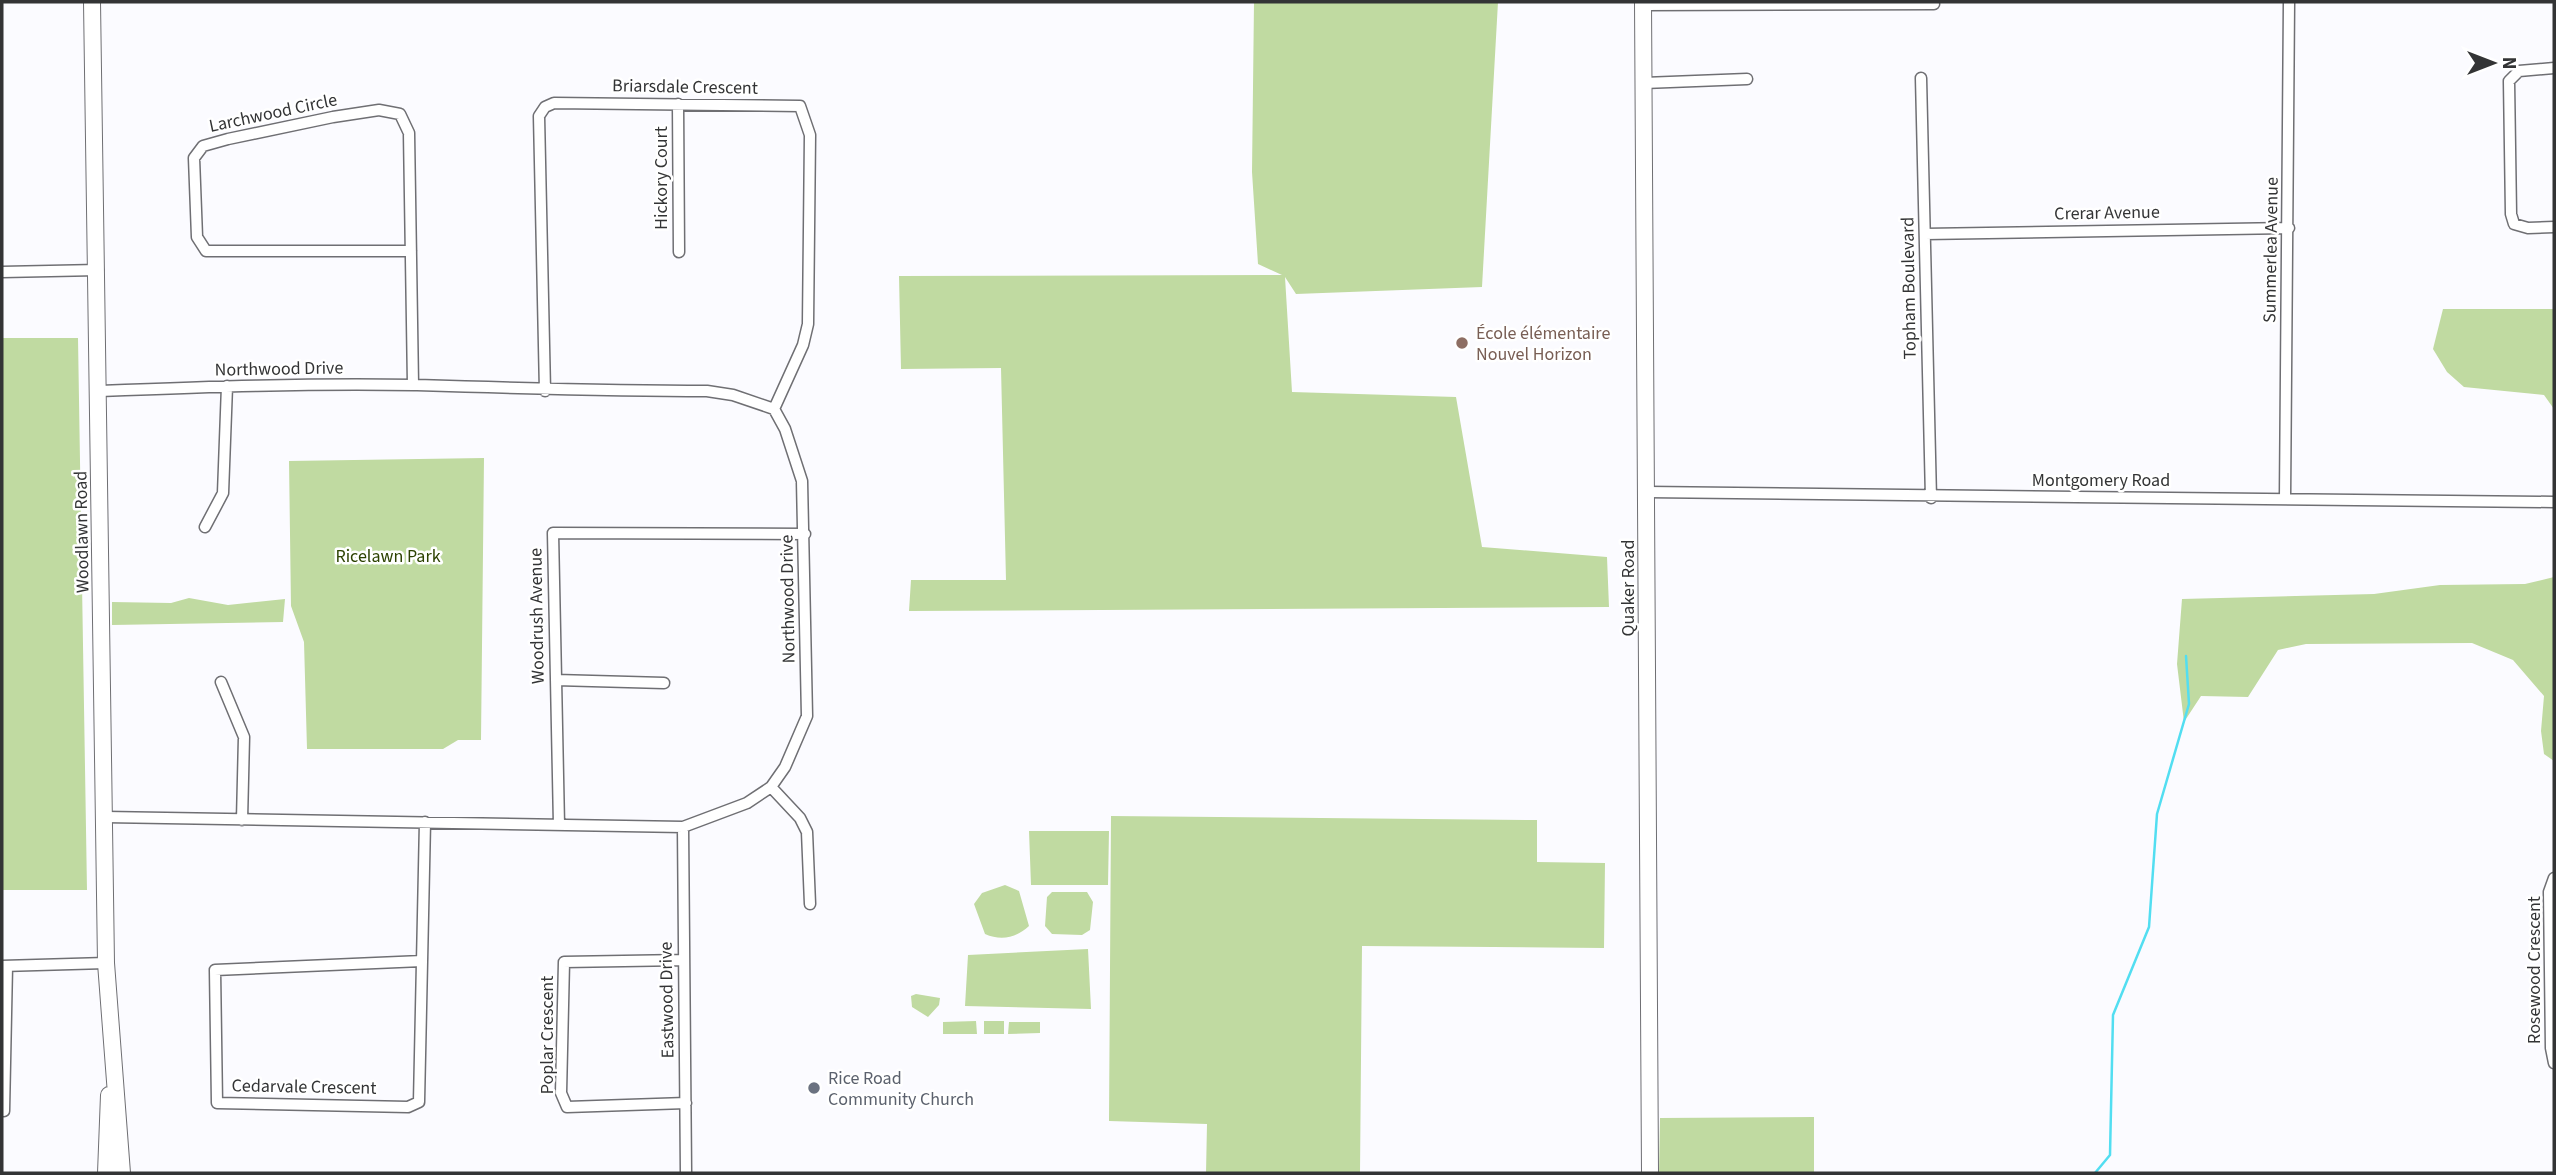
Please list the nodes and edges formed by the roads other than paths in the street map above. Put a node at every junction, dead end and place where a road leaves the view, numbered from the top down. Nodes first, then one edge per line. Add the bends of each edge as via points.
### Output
1 (92, 2) edge
2 (1907, 2) edge
3 (2290, 2) edge
4 (1643, 3) edge
5 (1934, 4) dead end
6 (2554, 68) edge
7 (1921, 78) dead end
8 (1747, 79) dead end
9 (1644, 83) junction
10 (678, 104) junction
11 (2554, 227) edge
12 (2289, 228) junction
13 (1925, 234) junction
14 (411, 251) junction
15 (679, 252) dead end
16 (98, 270) junction
17 (2, 272) edge
18 (413, 385) junction
19 (227, 386) junction
20 (100, 391) junction
21 (545, 391) junction
22 (774, 409) junction
23 (1647, 492) junction
24 (1931, 498) junction
25 (2285, 498) junction
26 (2554, 502) edge
27 (205, 527) dead end
28 (805, 534) junction
29 (556, 680) junction
30 (221, 682) dead end
31 (664, 683) dead end
32 (771, 787) junction
33 (105, 817) junction
34 (242, 820) junction
35 (425, 822) junction
36 (559, 824) junction
37 (683, 827) junction
38 (2554, 878) edge
39 (810, 904) dead end
40 (683, 960) junction
41 (422, 961) junction
42 (106, 963) junction
43 (4, 966) edge
44 (112, 1061) junction
45 (2554, 1063) edge
46 (686, 1103) junction
47 (4, 1111) dead end
48 (106, 1173) edge
49 (122, 1173) edge
50 (686, 1173) edge
51 (1650, 1173) edge

1 - 16 main road, Woodlawn Road
2 - 4 street
2 - 5 street
3 - 12 street, Summerlea Avenue
4 - 9 main road, Quaker Road
6 - 11 street via 2519,71 2510,81 2514,224
7 - 13 street, Topham Boulevard
8 - 9 street
9 - 23 main road, Quaker Road
10 - 15 street, Hickory Court
10 - 21 street, Briarsdale Crescent via 554,103 539,116
10 - 22 street, Briarsdale Crescent via 800,106 806,117 810,135 808,324
12 - 13 street, Crerar Avenue
12 - 25 street, Summerlea Avenue
13 - 24 street, Topham Boulevard
14 - 14 street, Larchwood Circle via 409,133 405,121 392,111 333,117 228,139 203,146 194,158 197,237 206,251
14 - 18 street, Larchwood Circle
16 - 17 street
16 - 20 main road, Woodlawn Road
18 - 19 street, Northwood Drive
18 - 21 street, Northwood Drive
19 - 20 street, Northwood Drive
19 - 27 street via 223,493
20 - 33 main road, Woodlawn Road
21 - 22 street, Northwood Drive via 707,391
22 - 28 street, Northwood Drive via 802,481
23 - 24 street, Montgomery Road
23 - 51 main road, Quaker Road
24 - 25 street, Montgomery Road
25 - 26 street, Montgomery Road
28 - 29 street, Woodrush Avenue via 553,533
28 - 32 street, Northwood Drive via 807,716
29 - 31 street
29 - 36 street, Woodrush Avenue
30 - 34 street via 244,737
32 - 37 street via 723,813
32 - 39 street via 807,832
33 - 34 street
33 - 42 main road, Woodlawn Road
34 - 35 street
35 - 36 street
35 - 41 street, Cedarvale Crescent
36 - 37 street
37 - 40 street, Eastwood Drive
38 - 45 street, Rosewood Crescent via 2549,892
40 - 46 street, Eastwood Drive
40 - 46 street, Poplar Crescent via 564,962 561,1093 567,1107
41 - 41 street, Cedarvale Crescent via 215,970 217,1103 408,1107 419,1102
42 - 43 street
42 - 44 main road, Woodlawn Road
43 - 47 street
44 - 48 main road, Woodlawn Road
44 - 49 main road, Woodlawn Road
46 - 50 street, Eastwood Drive

